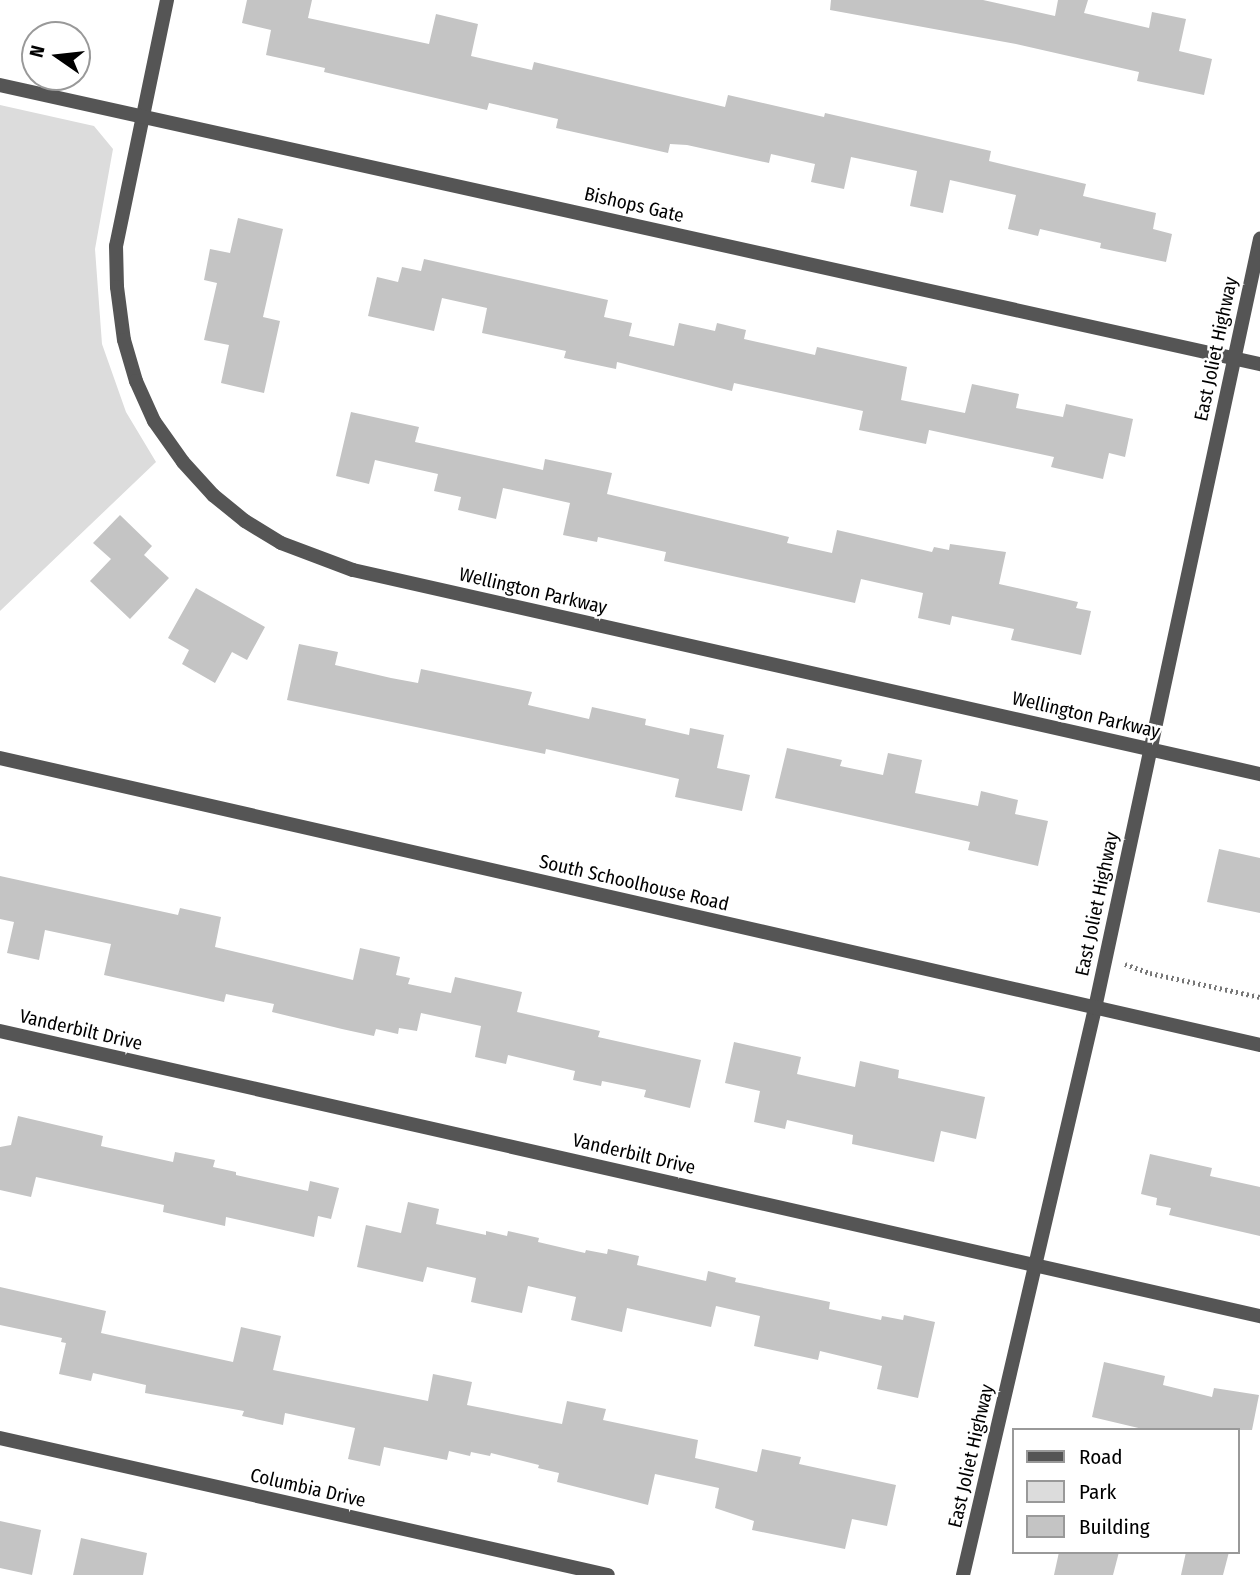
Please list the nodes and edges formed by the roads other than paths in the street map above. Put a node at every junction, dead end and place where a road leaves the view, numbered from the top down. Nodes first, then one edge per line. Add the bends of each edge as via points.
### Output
1 (167, 0) edge
2 (0, 85) edge
3 (142, 115) junction
4 (1260, 239) edge
5 (1234, 358) junction
6 (1260, 364) edge
7 (1150, 748) junction
8 (0, 758) edge
9 (1260, 774) edge
10 (1094, 1008) junction
11 (0, 1031) edge
12 (1260, 1045) edge
13 (1036, 1265) junction
14 (1260, 1316) edge
15 (0, 1438) edge
16 (608, 1575) edge
17 (963, 1575) edge

1 - 3 street, Wellington Parkway
2 - 3 street, Bishops Gate
3 - 5 street, Bishops Gate
3 - 7 street, Wellington Parkway via 116,246 124,340 154,421 205,487 245,521 281,543 353,570
4 - 5 street, East Joliet Highway
5 - 6 street, Bishops Gate
5 - 7 street, East Joliet Highway
7 - 9 street, Wellington Parkway
7 - 10 street, East Joliet Highway
8 - 10 street, South Schoolhouse Road
10 - 12 street, South Schoolhouse Road
10 - 13 street, East Joliet Highway
11 - 13 street, Vanderbilt Drive
13 - 14 street, Vanderbilt Drive
13 - 17 street, East Joliet Highway
15 - 16 street, Columbia Drive

